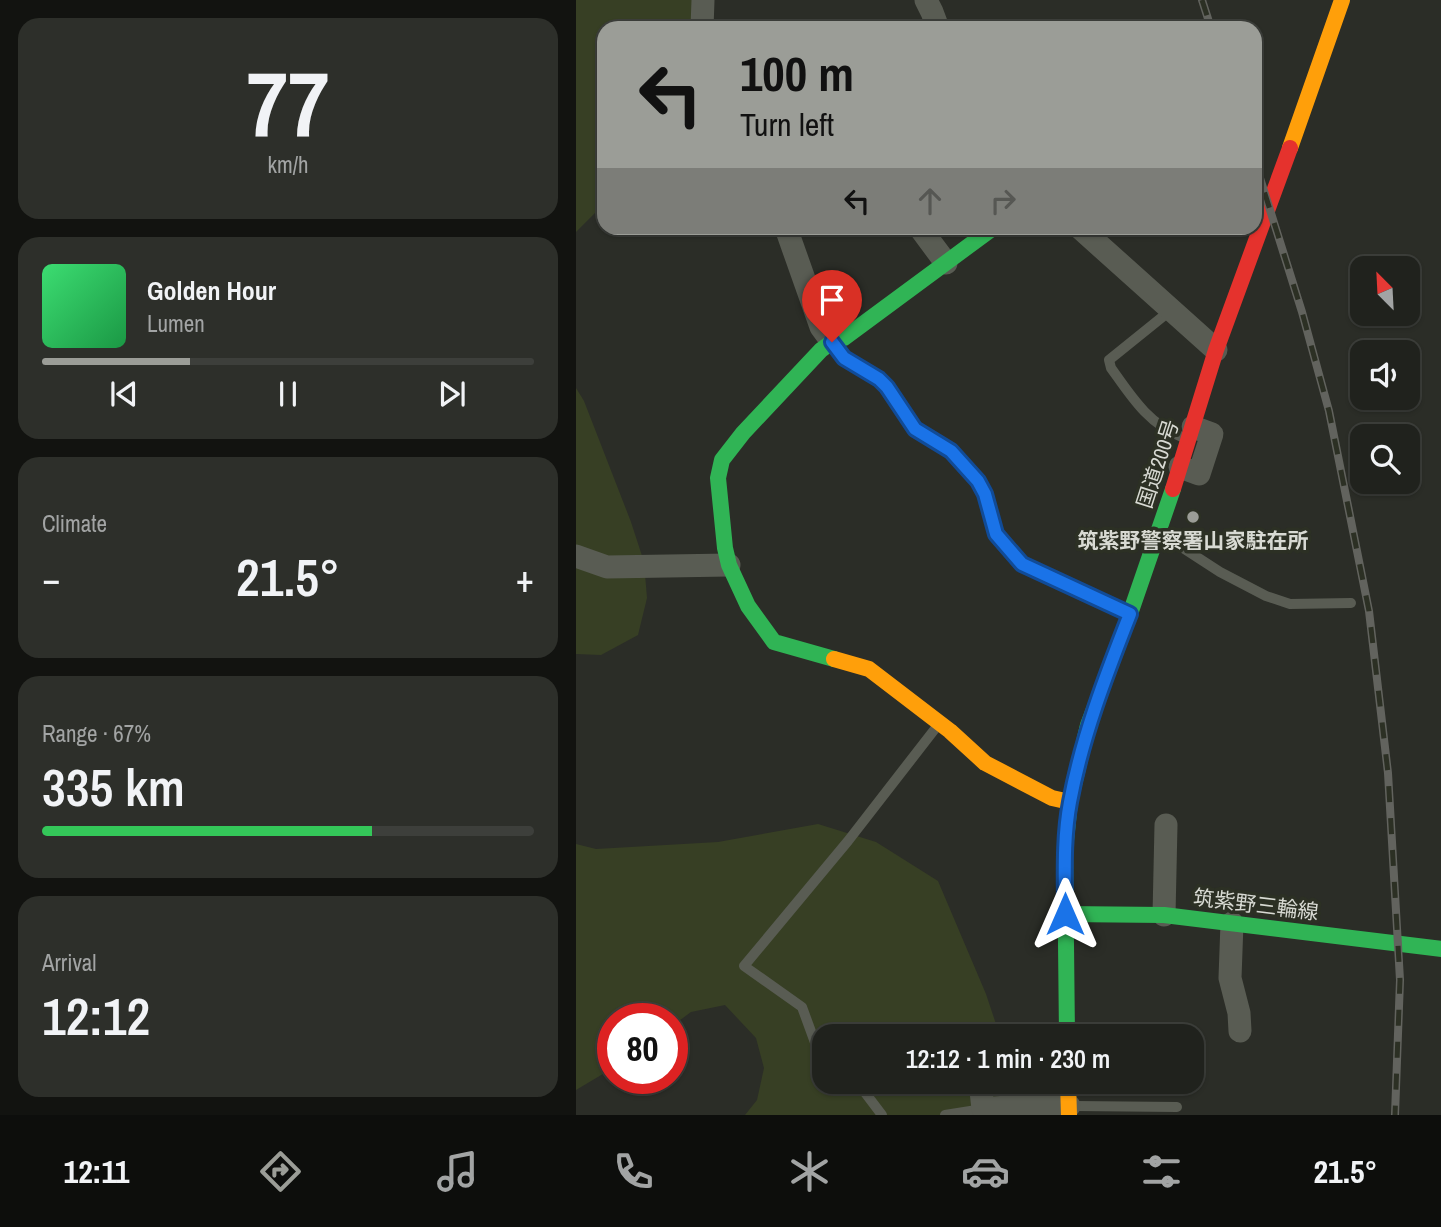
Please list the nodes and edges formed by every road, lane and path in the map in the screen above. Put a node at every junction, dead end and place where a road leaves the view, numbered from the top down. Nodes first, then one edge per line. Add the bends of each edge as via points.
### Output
1 (703, 0) edge
2 (926, 0) edge
3 (1342, 0) edge
4 (702, 21) edge
5 (935, 21) edge
6 (1262, 225) edge
7 (788, 235) edge
8 (925, 235) edge
9 (984, 235) edge
10 (1088, 235) edge
11 (1258, 235) edge
12 (946, 263) junction
13 (1172, 310) junction
14 (832, 342) junction
15 (1216, 350) junction
16 (1190, 433) junction
17 (1180, 467) joint
18 (1158, 532) junction
19 (576, 556) edge
20 (729, 565) junction
21 (1351, 603) dead end
22 (1130, 614) junction
23 (939, 723) junction
24 (1070, 802) junction
25 (1166, 825) dead end
26 (1065, 914) junction
27 (1164, 915) junction
28 (1232, 923) junction
29 (1441, 949) edge
30 (1067, 1024) edge
31 (1240, 1031) dead end
32 (812, 1033) edge
33 (866, 1094) edge
34 (981, 1094) edge
35 (1177, 1107) dead end
36 (983, 1109) junction
37 (1069, 1111) edge
38 (882, 1115) edge
39 (945, 1115) edge

1 - 4 street
2 - 5 street
3 - 6 main road, 国道200号
7 - 14 street via 821,327
8 - 12 street
9 - 12 main road
10 - 13 street
11 - 15 main road, 国道200号
12 - 14 main road via 844,338
13 - 15 street
13 - 16 lane via 1109,360 1140,408 1167,431
14 - 20 main road via 722,460 718,478
14 - 22 lane via 844,358 887,387 915,429 951,451 978,481 996,534 1022,564
15 - 16 main road, 国道200号
16 - 17 street via 1212,434 1199,474
17 - 18 main road, 国道200号
18 - 21 lane via 1266,596 1290,604
18 - 22 main road, 国道200号
19 - 20 street via 607,567
20 - 23 main road via 748,606 774,642 869,669
22 - 24 main road, 国道200号 via 1088,725
23 - 24 main road via 985,763 1052,798
23 - 32 lane via 744,966 802,1007
24 - 26 main road, 国道200号
25 - 27 street
26 - 27 main road, 筑紫野三輪線
26 - 30 main road, 国道200号
27 - 28 main road, 筑紫野三輪線
28 - 29 main road, 筑紫野三輪線
28 - 31 street via 1230,978
33 - 38 lane
34 - 36 street
35 - 37 lane
36 - 37 street via 1031,1105
36 - 39 lane

